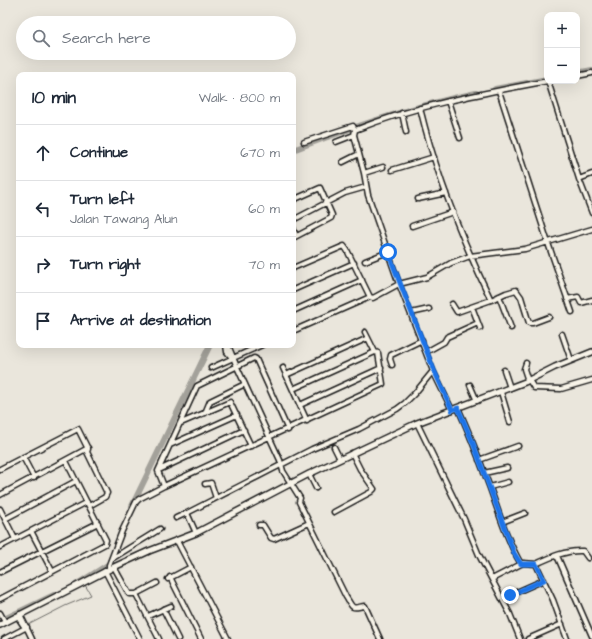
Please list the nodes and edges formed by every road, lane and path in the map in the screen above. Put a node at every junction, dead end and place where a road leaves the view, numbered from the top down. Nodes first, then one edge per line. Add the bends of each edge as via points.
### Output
1 (592, 73) edge
2 (580, 75) edge
3 (544, 82) edge
4 (549, 84) edge
5 (499, 90) junction
6 (448, 101) junction
7 (420, 108) junction
8 (402, 113) junction
9 (354, 128) junction
10 (406, 132) dead end
11 (354, 136) junction
12 (460, 138) dead end
13 (304, 142) dead end
14 (336, 142) dead end
15 (359, 154) junction
16 (434, 158) junction
17 (343, 162) dead end
18 (383, 167) dead end
19 (392, 170) dead end
20 (364, 173) junction
21 (592, 174) edge
22 (579, 179) junction
23 (366, 187) junction
24 (446, 193) junction
25 (296, 199) edge
26 (418, 199) dead end
27 (327, 203) junction
28 (453, 212) junction
29 (592, 213) edge
30 (296, 218) edge
31 (412, 226) dead end
32 (592, 229) edge
33 (296, 236) edge
34 (548, 244) junction
35 (388, 252) junction
36 (471, 258) junction
37 (365, 261) dead end
38 (354, 263) junction
39 (296, 267) edge
40 (362, 280) junction
41 (400, 286) junction
42 (296, 289) edge
43 (499, 296) junction
44 (370, 298) junction
45 (491, 300) junction
46 (567, 300) junction
47 (592, 300) edge
48 (452, 304) dead end
49 (472, 307) junction
50 (429, 309) dead end
51 (296, 310) edge
52 (572, 312) dead end
53 (412, 314) junction
54 (549, 317) dead end
55 (478, 323) junction
56 (480, 328) dead end
57 (511, 328) dead end
58 (296, 330) edge
59 (365, 332) dead end
60 (562, 334) dead end
61 (368, 338) junction
62 (422, 340) junction
63 (228, 348) edge
64 (257, 348) edge
65 (374, 352) junction
66 (426, 352) junction
67 (592, 352) edge
68 (571, 360) junction
69 (234, 361) junction
70 (526, 363) dead end
71 (392, 365) dead end
72 (211, 368) dead end
73 (283, 368) dead end
74 (381, 368) junction
75 (504, 370) dead end
76 (434, 372) junction
77 (286, 375) junction
78 (529, 380) junction
79 (592, 380) edge
80 (245, 384) junction
81 (470, 385) dead end
82 (510, 388) junction
83 (293, 389) junction
84 (501, 392) junction
85 (477, 401) junction
86 (300, 406) junction
87 (455, 409) junction
88 (205, 412) junction
89 (237, 415) junction
90 (307, 421) junction
91 (510, 422) dead end
92 (417, 423) junction
93 (180, 424) junction
94 (244, 430) junction
95 (288, 430) junction
96 (270, 437) junction
97 (170, 446) junction
98 (251, 446) junction
99 (518, 446) dead end
100 (334, 447) dead end
101 (88, 448) junction
102 (352, 453) junction
103 (23, 457) junction
104 (340, 459) junction
105 (479, 460) junction
106 (66, 461) junction
107 (281, 466) junction
108 (508, 468) dead end
109 (0, 469) edge
110 (159, 470) junction
111 (484, 473) junction
112 (310, 476) junction
113 (34, 478) junction
114 (76, 481) junction
115 (508, 482) dead end
116 (205, 484) dead end
117 (290, 484) junction
118 (164, 486) junction
119 (490, 487) junction
120 (316, 488) dead end
121 (0, 495) edge
122 (216, 498) junction
123 (88, 504) junction
124 (0, 509) edge
125 (334, 512) dead end
126 (187, 513) junction
127 (525, 513) dead end
128 (176, 518) dead end
129 (5, 519) junction
130 (502, 522) junction
131 (98, 523) junction
132 (308, 523) junction
133 (259, 525) dead end
134 (160, 529) dead end
135 (31, 531) junction
136 (196, 533) junction
137 (15, 539) junction
138 (177, 542) junction
139 (0, 547) edge
140 (41, 551) junction
141 (555, 556) junction
142 (112, 558) junction
143 (588, 558) dead end
144 (521, 564) junction
145 (536, 564) junction
146 (191, 567) junction
147 (110, 570) junction
148 (52, 571) junction
149 (0, 572) edge
150 (492, 579) junction
151 (544, 580) junction
152 (157, 583) dead end
153 (136, 594) junction
154 (510, 595) dead end
155 (0, 599) edge
156 (171, 606) dead end
157 (163, 610) junction
158 (19, 615) junction
159 (148, 616) junction
160 (2, 619) edge
161 (562, 624) junction
162 (26, 627) junction
163 (592, 636) edge
164 (4, 639) edge
165 (32, 639) edge
166 (140, 639) edge
167 (160, 639) edge
168 (178, 639) edge
169 (201, 639) edge
170 (226, 639) edge
171 (380, 639) edge
172 (520, 639) edge
173 (528, 639) edge
174 (567, 639) edge

1 - 2 street
3 - 5 street
4 - 22 street
5 - 6 street
5 - 34 street
6 - 7 street
6 - 12 street
7 - 8 street
7 - 16 street
8 - 9 street
8 - 10 street
9 - 11 street
9 - 13 street
11 - 14 street
11 - 15 street
15 - 17 street
15 - 20 street
16 - 19 street
16 - 24 street
18 - 20 street
20 - 23 street
21 - 22 street
22 - 29 street
23 - 27 street via 344,193
23 - 35 street
24 - 26 street
24 - 28 street
25 - 27 street via 320,188
27 - 30 street
27 - 33 street via 331,218
28 - 31 street
28 - 36 street
32 - 34 street
34 - 36 street via 516,252
34 - 46 street
35 - 37 street
35 - 41 street
36 - 41 street via 451,263 427,277
36 - 45 street
38 - 39 street via 344,246
38 - 40 street
38 - 42 street
40 - 44 street
40 - 51 street
41 - 44 street
41 - 53 street
43 - 45 street
43 - 54 street via 513,290 518,292 531,324
43 - 57 street
44 - 58 street
45 - 49 street
46 - 47 street via 578,297 581,303
46 - 52 street
48 - 49 street via 457,312
49 - 55 street
50 - 53 street
53 - 62 street
55 - 56 street
55 - 66 street via 447,337 444,342
59 - 61 street
60 - 68 street
61 - 65 street
61 - 77 street
62 - 66 street
62 - 71 street via 390,356
63 - 69 street
64 - 69 street
65 - 74 street via 378,354
65 - 83 street
66 - 76 street
67 - 68 street
68 - 78 street
69 - 72 street
69 - 80 street
69 - 93 street via 197,386
69 - 95 street via 254,358 256,360
70 - 78 street via 524,369
73 - 77 street
74 - 86 street
74 - 90 street via 384,382 382,386
75 - 82 street
76 - 87 street
76 - 107 street via 397,409
77 - 83 street
78 - 79 street via 534,388 559,389
78 - 82 street
80 - 88 street via 210,401
80 - 96 street
81 - 85 street
82 - 84 street
83 - 86 street
84 - 85 street
84 - 91 street
85 - 87 street
86 - 90 street
87 - 92 street
87 - 105 street
88 - 89 street via 228,402
88 - 93 street
89 - 94 street
89 - 97 street
90 - 95 street
92 - 102 street
92 - 150 street
93 - 97 street
94 - 98 street
94 - 110 street
95 - 96 street
96 - 98 street
96 - 107 street
97 - 110 street
98 - 118 street
99 - 105 street
100 - 104 street
101 - 103 street via 78,429
101 - 106 street
101 - 123 street via 87,452 107,494
102 - 104 street
102 - 125 street via 374,489
103 - 109 street
103 - 113 street
104 - 112 street
105 - 111 street
106 - 113 street
106 - 114 street
107 - 117 street
107 - 122 street
108 - 111 street
110 - 118 street
111 - 119 street
112 - 117 street
112 - 120 street
113 - 121 street
114 - 123 street
114 - 129 street
115 - 119 street
116 - 122 street via 211,483
117 - 132 street via 294,486 300,498 299,502
117 - 136 street
118 - 142 street via 136,502
119 - 130 street
122 - 126 street
123 - 131 street
123 - 135 street
124 - 129 street
126 - 128 street
126 - 136 street
127 - 130 street
129 - 137 street
130 - 144 street
131 - 140 street
131 - 148 street via 106,540 105,544
132 - 133 street via 274,539 263,525
132 - 171 street via 351,606 365,606
134 - 142 street
135 - 137 street
135 - 140 street
136 - 138 street
137 - 139 street
138 - 146 street
138 - 147 street via 149,551
140 - 148 street
140 - 149 street
141 - 143 street via 580,551
141 - 145 street
141 - 163 street
142 - 147 street
144 - 145 street
144 - 150 street
145 - 151 street
146 - 169 street via 169,578
146 - 170 street
147 - 153 street via 128,593
147 - 158 street
147 - 166 street
148 - 155 street
150 - 172 street
151 - 154 street
151 - 161 street
152 - 153 street
153 - 159 street
156 - 157 street
157 - 159 street
157 - 168 street
158 - 160 street
158 - 162 street
159 - 167 street
161 - 173 street
161 - 174 street
162 - 164 street
162 - 165 street

